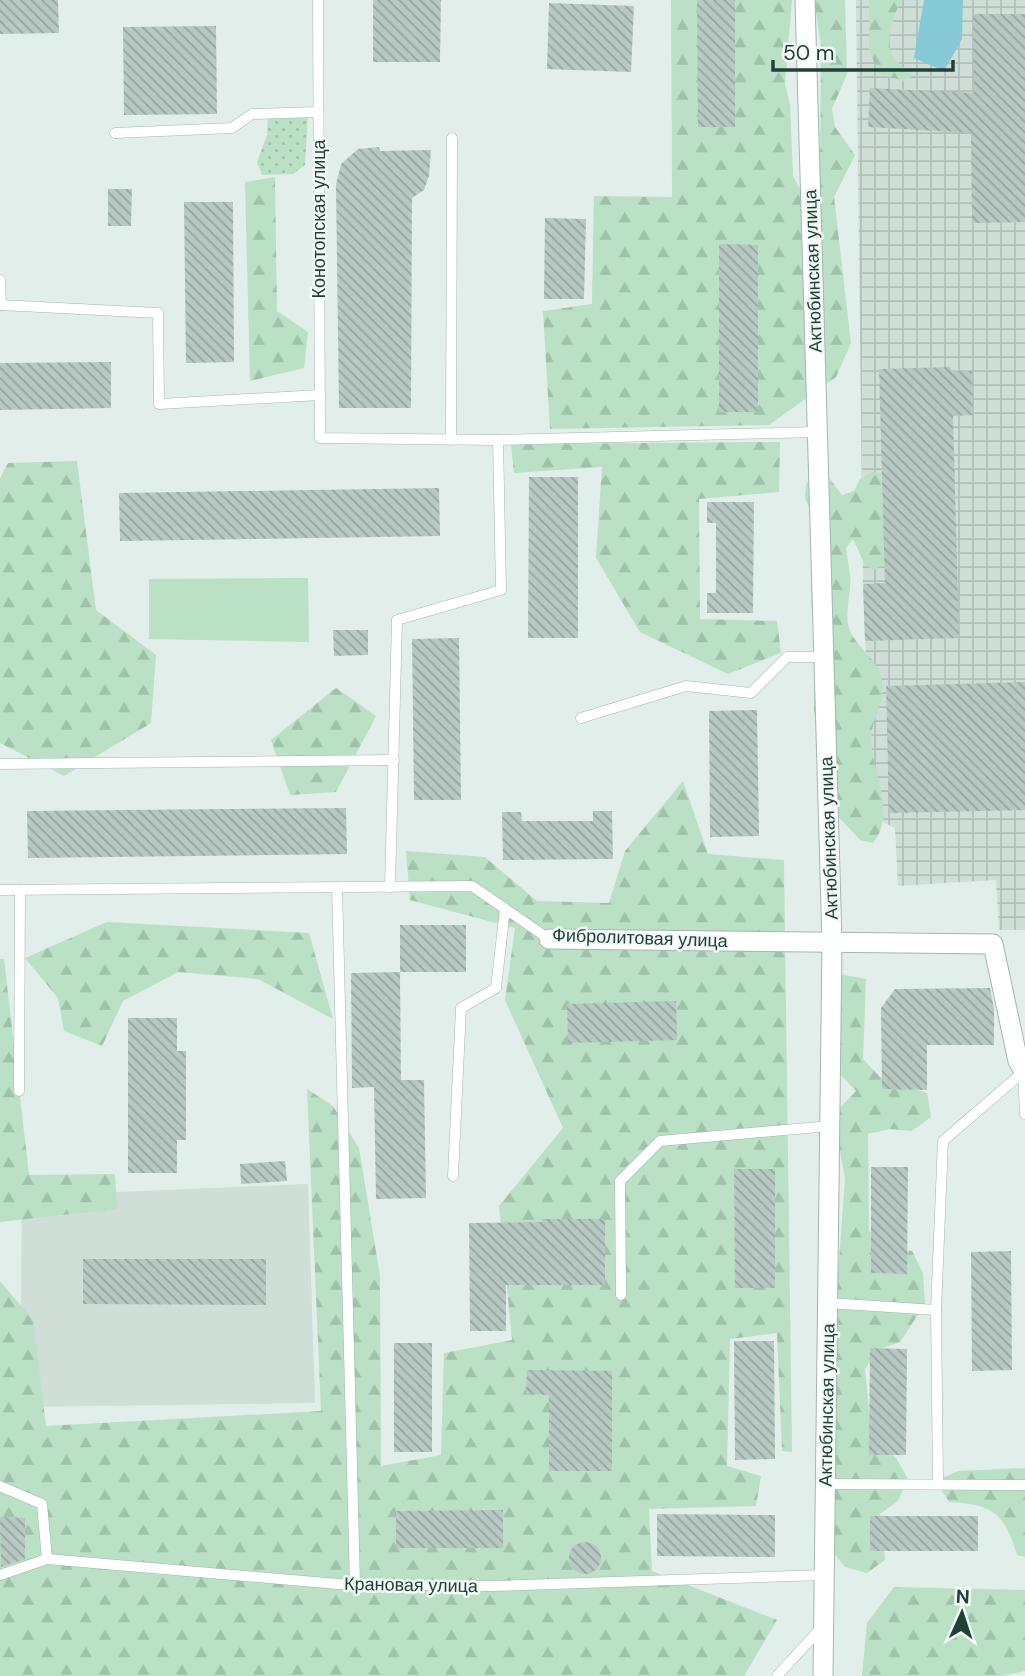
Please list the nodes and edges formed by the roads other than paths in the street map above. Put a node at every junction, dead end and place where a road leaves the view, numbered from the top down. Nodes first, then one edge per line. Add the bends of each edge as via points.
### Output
1 (318, 0) edge
2 (805, 0) edge
3 (318, 112) junction
4 (115, 133) dead end
5 (452, 138) dead end
6 (0, 280) edge
7 (0, 305) edge
8 (320, 395) junction
9 (817, 432) junction
10 (451, 440) junction
11 (498, 440) junction
12 (824, 657) junction
13 (581, 718) dead end
14 (394, 760) junction
15 (0, 764) edge
16 (337, 887) junction
17 (390, 887) junction
18 (0, 890) edge
19 (20, 890) junction
20 (505, 909) junction
21 (549, 939) joint
22 (832, 942) junction
23 (1024, 1073) edge
24 (19, 1091) dead end
25 (1025, 1114) edge
26 (830, 1126) junction
27 (453, 1176) dead end
28 (621, 1295) dead end
29 (828, 1303) junction
30 (936, 1310) junction
31 (826, 1484) junction
32 (938, 1485) junction
33 (1025, 1485) edge
34 (0, 1486) edge
35 (47, 1559) junction
36 (0, 1575) edge
37 (825, 1575) junction
38 (355, 1584) junction
39 (825, 1624) junction
40 (777, 1676) edge
41 (824, 1676) edge

1 - 3 lane, Конотопская улица
2 - 9 street, Актюбинская улица
3 - 4 lane via 252,114 232,128
3 - 8 lane, Конотопская улица
5 - 10 lane
6 - 7 lane
7 - 8 lane via 158,313 159,404
8 - 10 lane, Конотопская улица via 320,438
9 - 11 lane
9 - 12 street, Актюбинская улица
10 - 11 lane
11 - 14 lane via 501,590 397,620
12 - 13 lane via 787,657 751,693 686,686
12 - 22 street, Актюбинская улица
14 - 15 lane
14 - 17 lane
16 - 17 lane, Фибролитовая улица
16 - 19 lane, Фибролитовая улица
16 - 38 lane
17 - 20 lane, Фибролитовая улица via 471,886
18 - 19 lane, Фибролитовая улица
19 - 24 lane
20 - 21 lane, Фибролитовая улица
20 - 27 lane via 496,988 461,1008
21 - 22 street, Фибролитовая улица
22 - 23 street, Фибролитовая улица via 993,944
22 - 26 street, Актюбинская улица
23 - 25 lane
23 - 30 lane via 943,1141
26 - 28 lane via 660,1141 621,1181
26 - 29 street, Актюбинская улица
29 - 30 lane
29 - 31 street, Актюбинская улица
30 - 32 lane
31 - 32 lane
31 - 37 street, Актюбинская улица
32 - 33 lane
34 - 35 lane via 43,1504
35 - 36 lane, Крановая улица
35 - 38 lane, Крановая улица
37 - 38 lane, Крановая улица via 493,1587
37 - 39 street, Актюбинская улица
39 - 40 lane
39 - 41 street, Актюбинская улица

